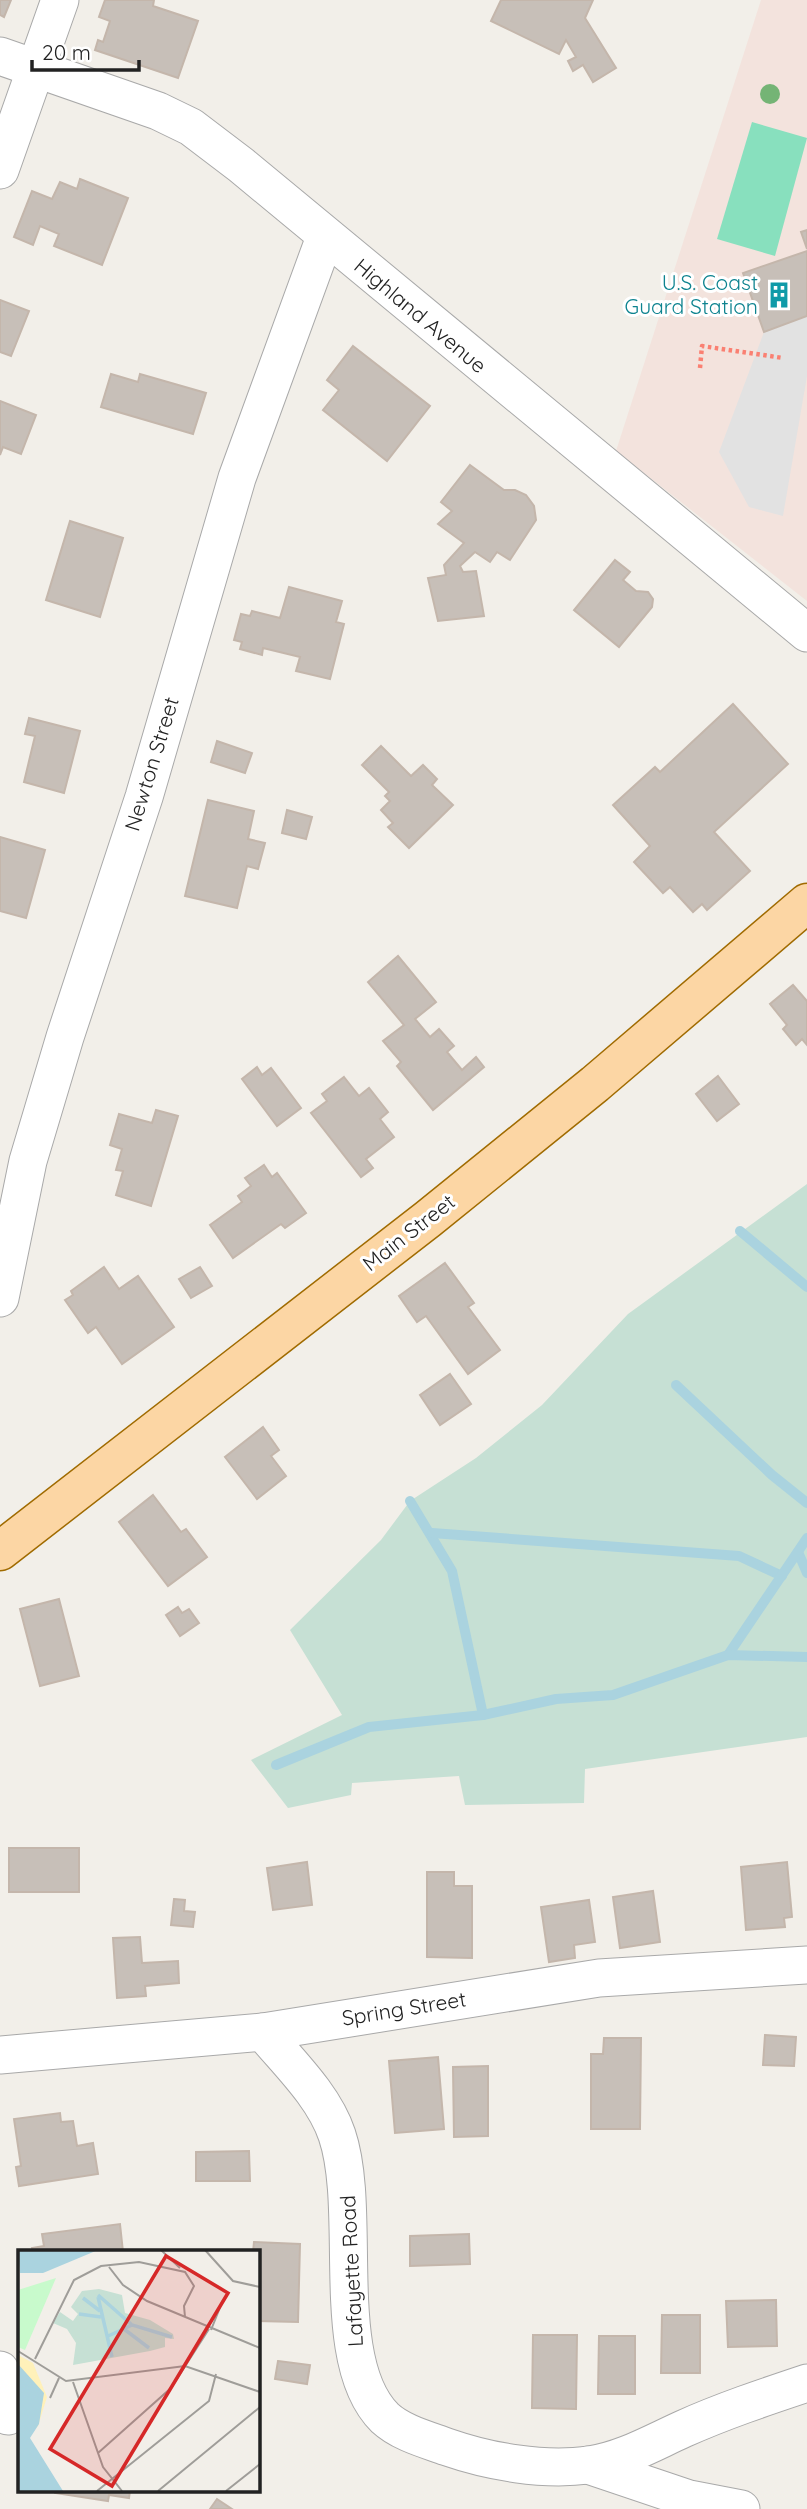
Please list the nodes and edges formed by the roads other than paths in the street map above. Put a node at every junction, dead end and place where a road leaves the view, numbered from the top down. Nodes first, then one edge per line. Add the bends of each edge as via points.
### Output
1 (60, 0) edge
2 (0, 56) edge
3 (34, 67) junction
4 (0, 170) edge
5 (325, 237) junction
6 (807, 633) edge
7 (807, 903) edge
8 (0, 1298) edge
9 (0, 1550) edge
10 (807, 1965) edge
11 (263, 2032) junction
12 (0, 2054) edge
13 (0, 2370) edge
14 (807, 2383) edge
15 (8, 2416) dead end
16 (588, 2465) junction
17 (741, 2509) edge

1 - 3 street
2 - 3 street, Highland Avenue
3 - 4 street
3 - 5 street, Highland Avenue via 120,96 191,127
5 - 6 street, Highland Avenue
5 - 8 street, Newton Street via 237,478 144,797 65,1037 28,1161
7 - 9 main road, Main Street via 595,1084 438,1210
10 - 11 street, Spring Street via 599,1978
11 - 12 street, Spring Street
11 - 16 street, Lafayette Road via 321,2102 337,2132 348,2175 354,2345 363,2383 385,2418 416,2437 474,2456 533,2465
13 - 15 street
14 - 16 street, Lafayette Road via 682,2430 638,2452
16 - 17 street via 689,2499

